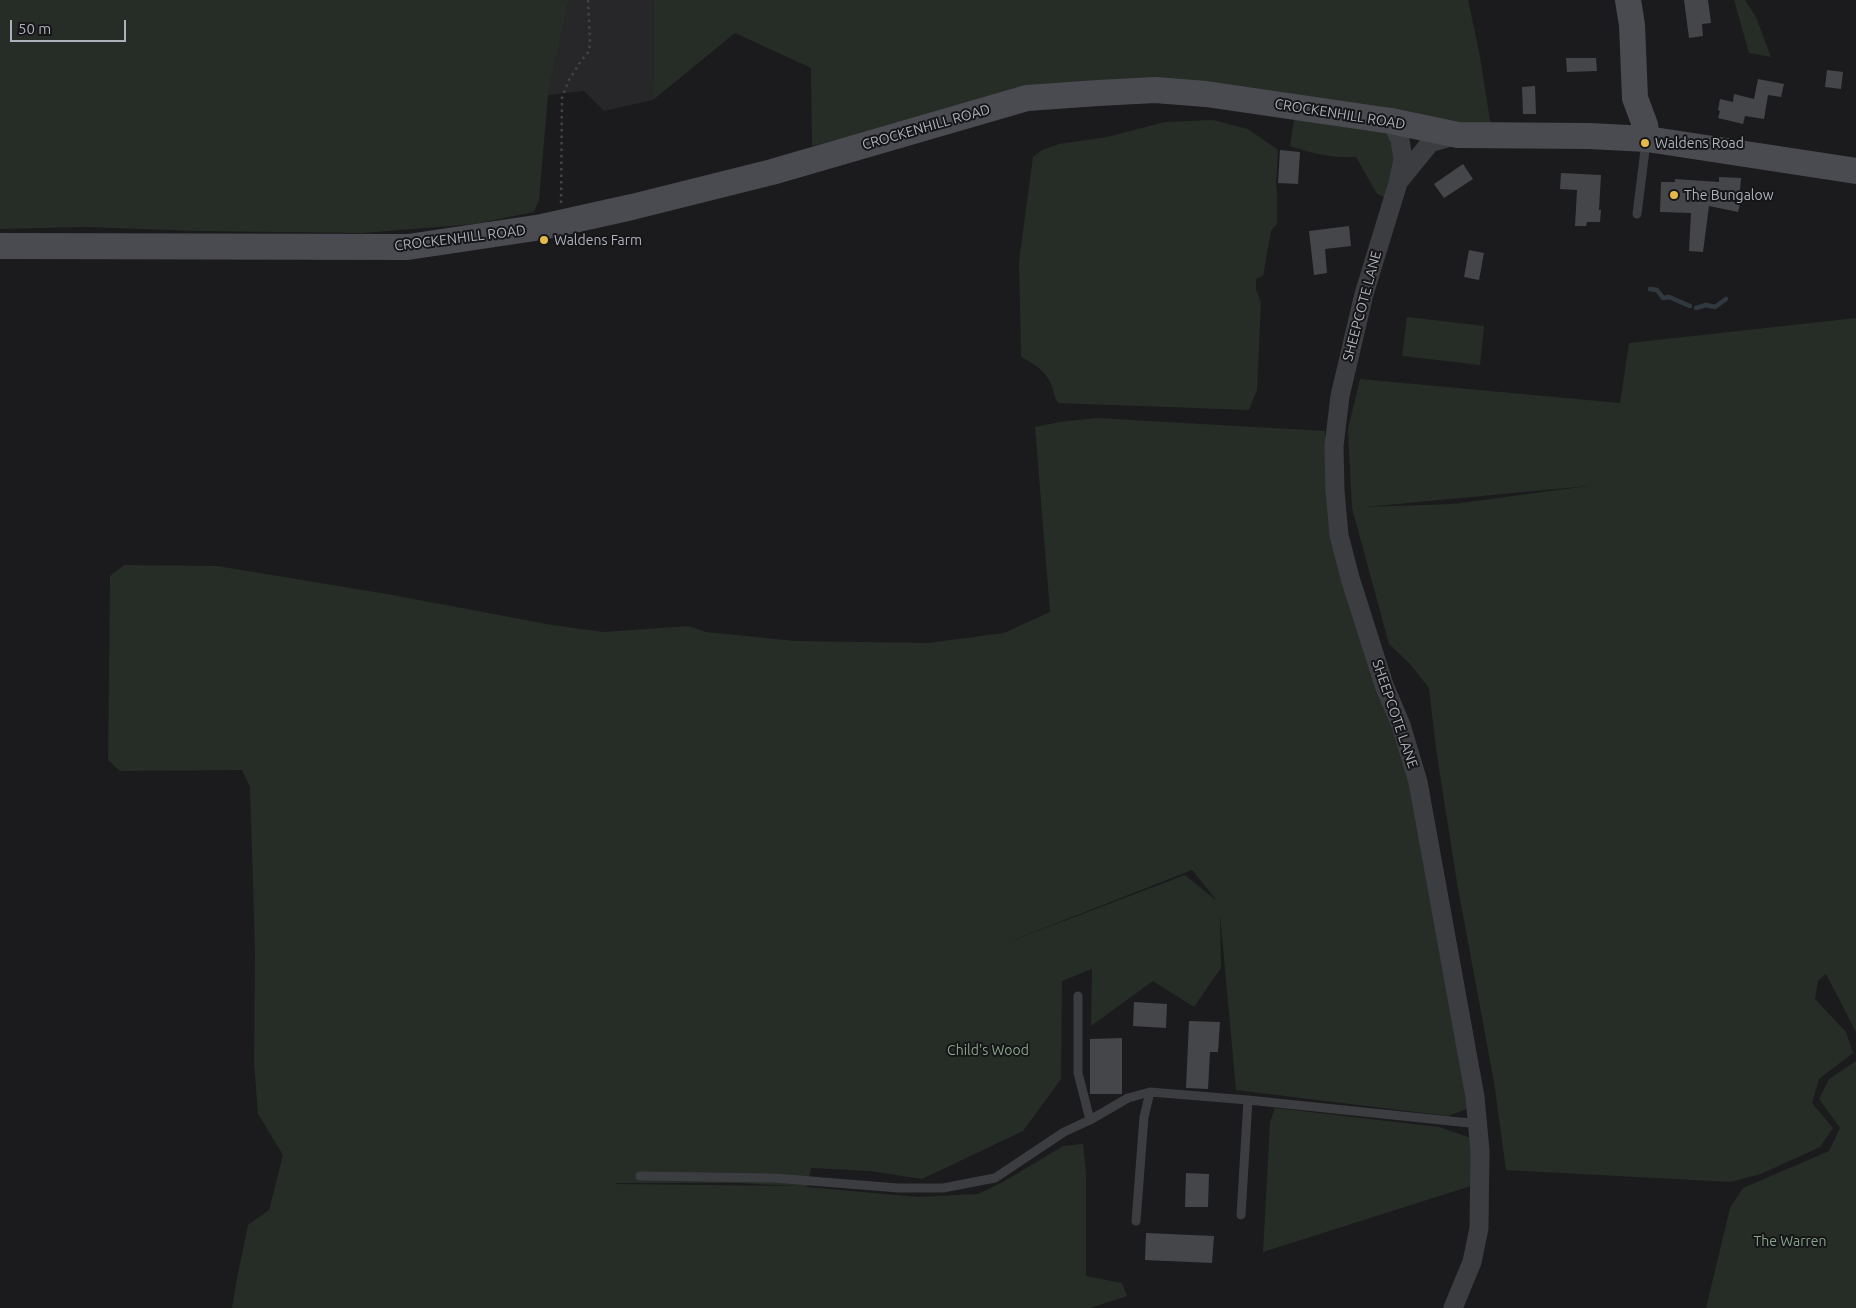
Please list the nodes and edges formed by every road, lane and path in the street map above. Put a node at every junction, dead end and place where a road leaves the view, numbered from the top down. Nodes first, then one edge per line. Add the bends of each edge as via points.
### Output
1 (588, 0) edge
2 (1628, 0) edge
3 (1635, 98) junction
4 (1391, 121) junction
5 (1458, 135) junction
6 (1614, 138) junction
7 (1646, 139) junction
8 (1856, 171) edge
9 (1398, 183) junction
10 (1637, 214) dead end
11 (562, 222) junction
12 (0, 246) edge
13 (1078, 996) dead end
14 (1150, 1092) junction
15 (1248, 1100) junction
16 (1090, 1120) junction
17 (1479, 1124) junction
18 (640, 1176) dead end
19 (1241, 1215) dead end
20 (1136, 1221) dead end
21 (1454, 1308) edge

1 - 11 path via 589,51 562,98
2 - 3 main road
3 - 6 main road
3 - 7 main road via 1645,125
4 - 5 main road, CROCKENHILL ROAD
4 - 9 street, SHEEPCOTE LANE via 1400,140 1403,159
4 - 11 main road, CROCKENHILL ROAD via 1206,94 1155,90 1027,98 772,172
5 - 6 main road, CROCKENHILL ROAD
5 - 9 street, SHEEPCOTE LANE via 1430,143
6 - 7 main road, CROCKENHILL ROAD
7 - 8 main road, CROCKENHILL ROAD
7 - 10 lane
9 - 17 street, SHEEPCOTE LANE via 1364,294 1340,396 1334,446 1338,535 1418,782
11 - 12 main road, CROCKENHILL ROAD via 408,247
13 - 16 lane via 1078,1073
14 - 15 lane
14 - 16 lane via 1128,1098
14 - 20 lane via 1144,1118
15 - 17 lane
15 - 19 lane
16 - 18 lane via 1064,1132 995,1178 943,1188 898,1188 774,1178
17 - 21 street, SHEEPCOTE LANE via 1479,1228 1472,1262

